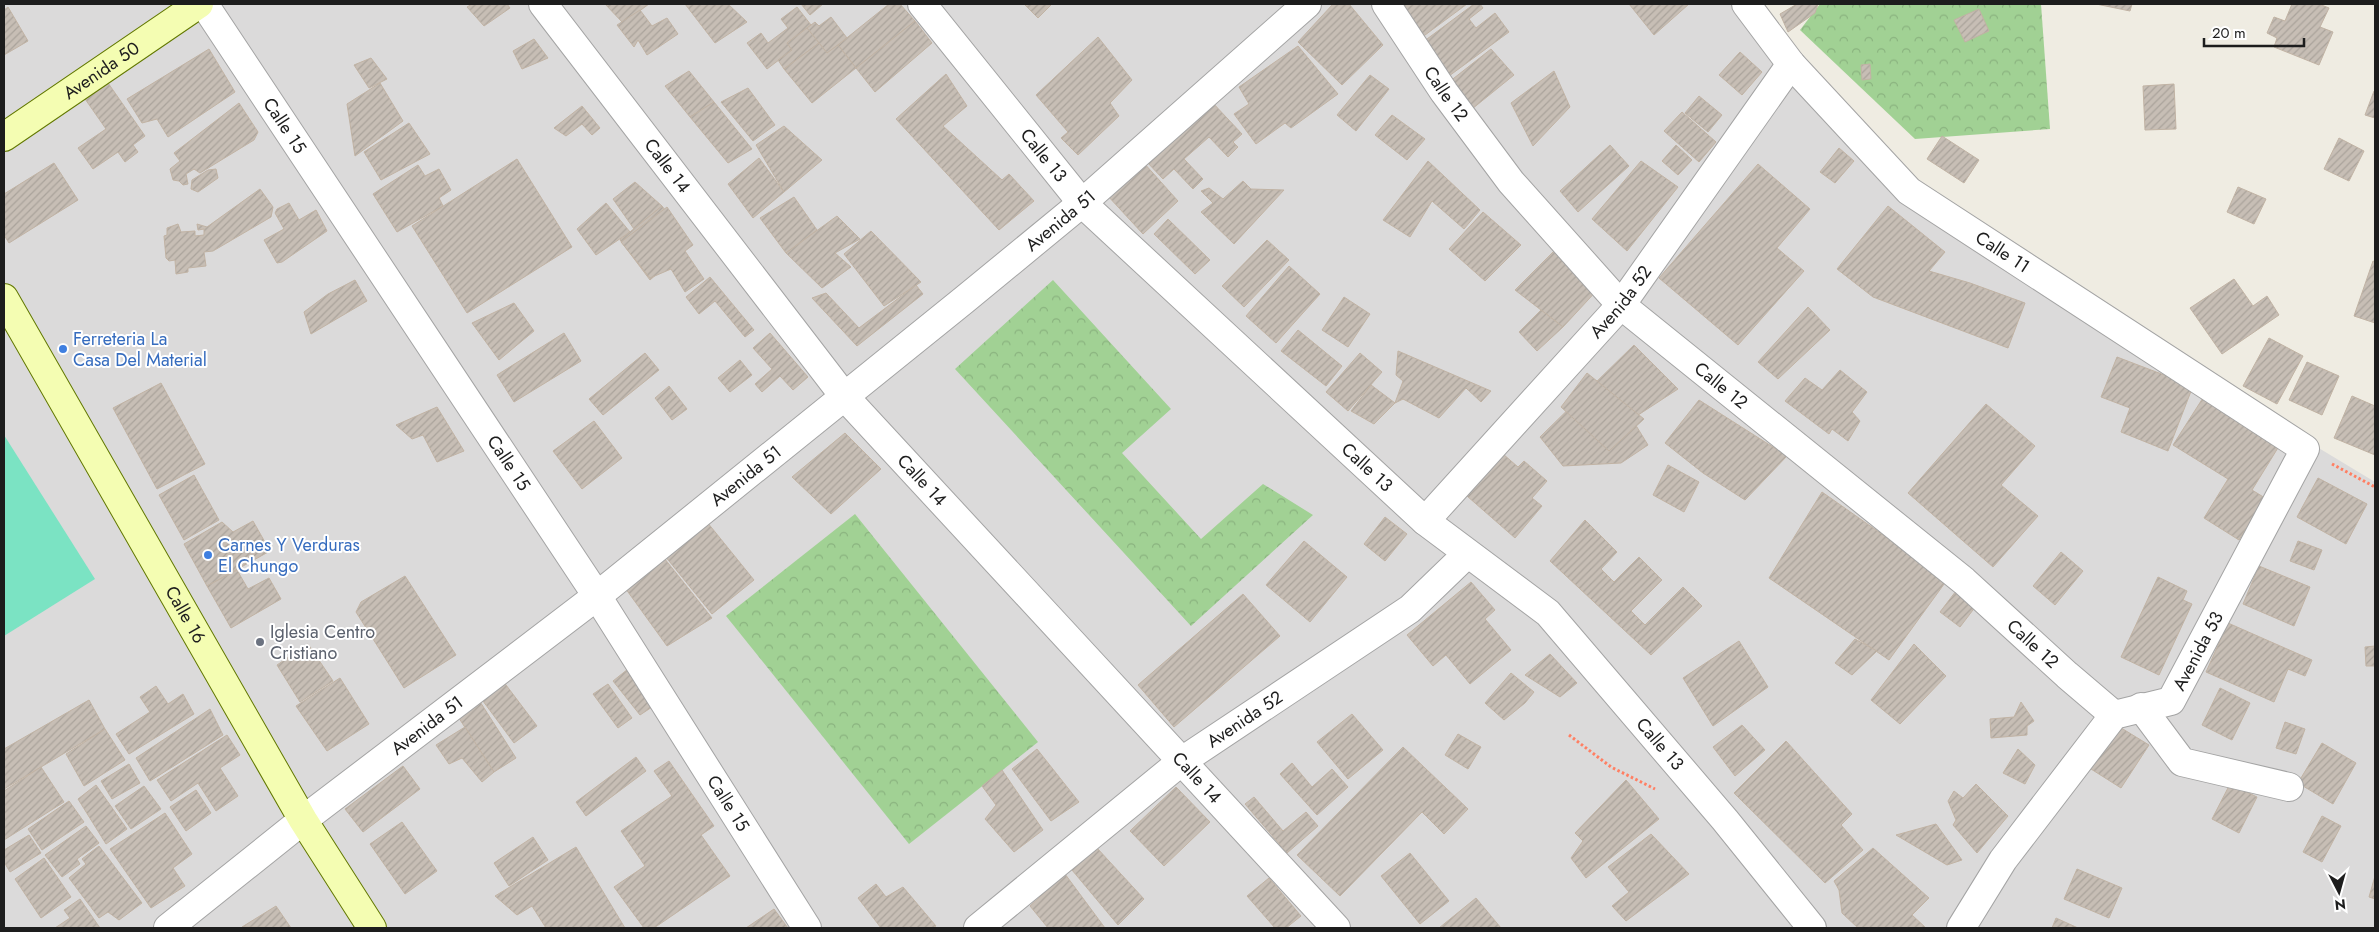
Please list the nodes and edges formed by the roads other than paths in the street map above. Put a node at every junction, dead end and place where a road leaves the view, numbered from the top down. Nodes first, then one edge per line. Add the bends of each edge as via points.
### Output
1 (198, 4) edge
2 (204, 4) edge
3 (543, 4) edge
4 (922, 4) edge
5 (1307, 4) edge
6 (1386, 4) edge
7 (1746, 4) edge
8 (1791, 64) junction
9 (4, 137) edge
10 (1082, 203) junction
11 (4, 298) edge
12 (1620, 305) junction
13 (844, 396) junction
14 (2305, 449) joint
15 (1425, 521) junction
16 (1467, 554) junction
17 (597, 596) junction
18 (2141, 707) junction
19 (2114, 714) junction
20 (1182, 761) junction
21 (2289, 787) dead end
22 (303, 820) junction
23 (168, 928) edge
24 (372, 928) edge
25 (807, 928) edge
26 (978, 928) edge
27 (1336, 928) edge
28 (1812, 928) edge
29 (1961, 928) edge

1 - 9 street, Avenida 50
2 - 17 street, Calle 15
3 - 13 street, Calle 14
4 - 10 street, Calle 13
5 - 10 street, Avenida 51
6 - 12 street, Calle 12 via 1444,92 1511,182
7 - 8 street, Calle 11
8 - 12 street, Avenida 52
8 - 14 street, Calle 11 via 1909,191
10 - 13 street, Avenida 51
10 - 15 street, Calle 13
11 - 22 street, Calle 16
12 - 15 street, Avenida 52
12 - 19 street, Calle 12 via 1964,582
13 - 17 street, Avenida 51
13 - 20 street, Calle 14
14 - 18 street, Avenida 53 via 2171,701
15 - 16 street, Calle 13
16 - 20 street, Avenida 52 via 1410,609
16 - 28 street, Calle 13 via 1548,613 1725,820
17 - 22 street, Avenida 51
17 - 25 street, Calle 15
18 - 19 street, Avenida 53
18 - 21 street via 2182,762
19 - 29 street via 2003,860
20 - 26 street, Avenida 52
20 - 27 street, Calle 14
22 - 23 street, Avenida 51
22 - 24 street, Calle 16

